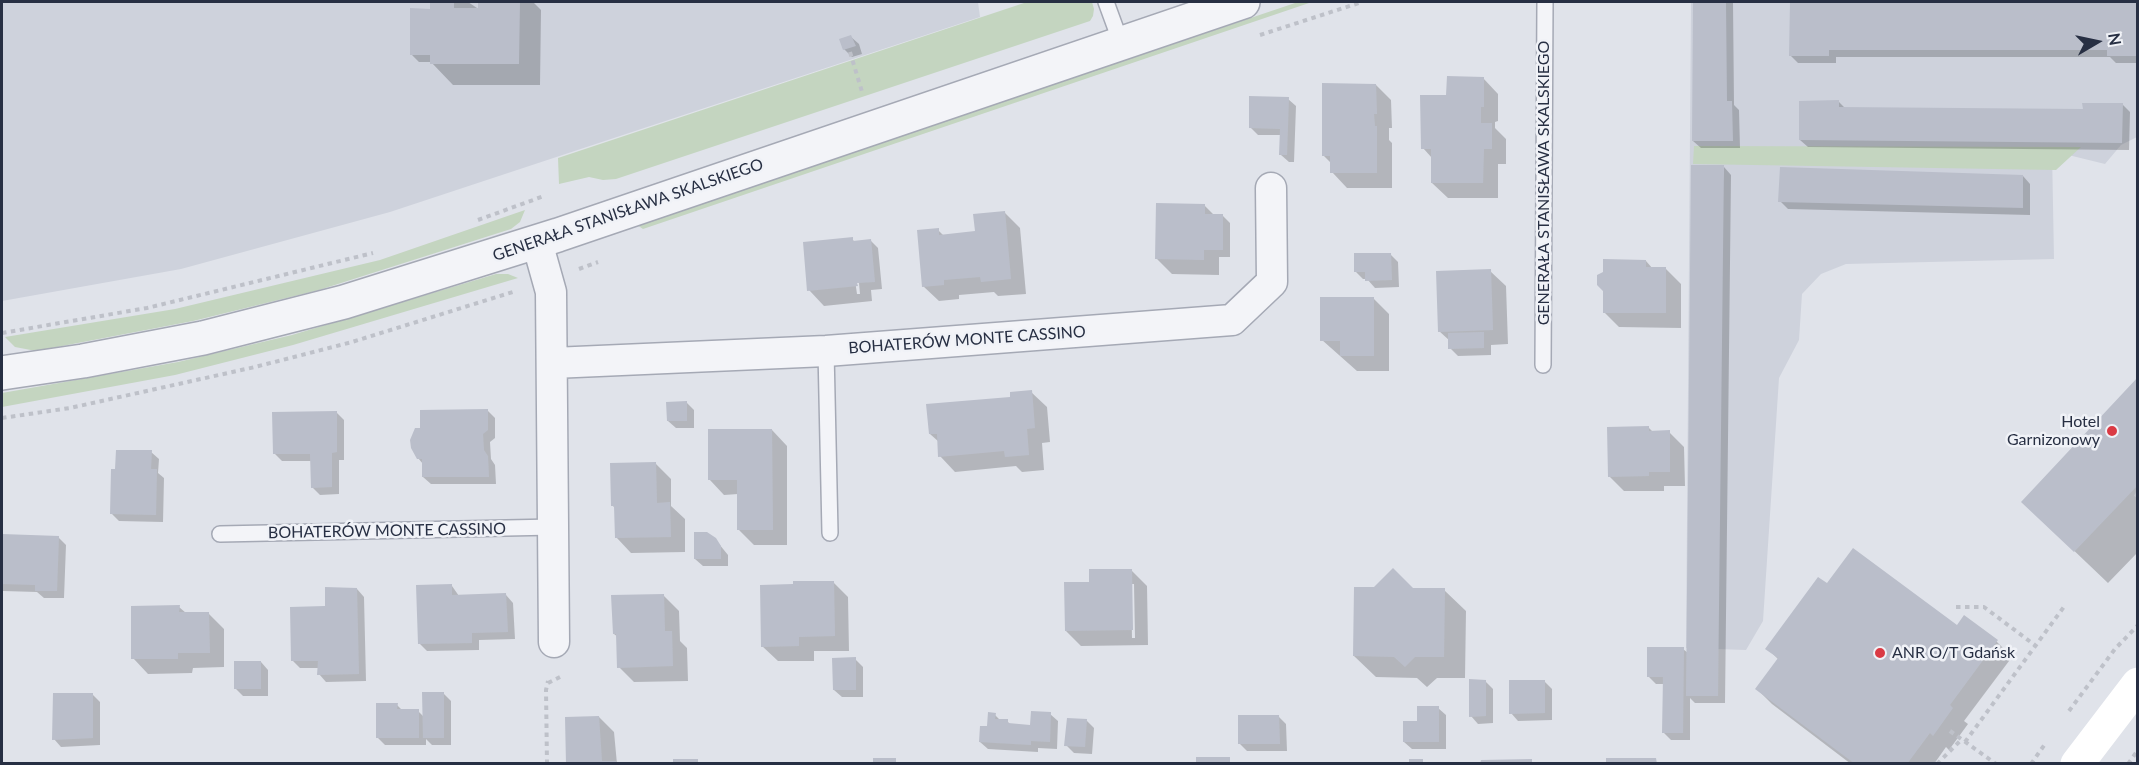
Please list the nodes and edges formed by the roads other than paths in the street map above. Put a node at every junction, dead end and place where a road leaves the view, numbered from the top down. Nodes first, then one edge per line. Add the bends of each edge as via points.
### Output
1 (1106, 2) edge
2 (1545, 2) edge
3 (1231, 4) edge
4 (1121, 43) junction
5 (1271, 188) dead end
6 (537, 242) junction
7 (826, 351) junction
8 (553, 363) junction
9 (1544, 365) dead end
10 (2, 373) edge
11 (554, 527) junction
12 (830, 533) dead end
13 (220, 534) dead end
14 (554, 642) road end
15 (2138, 684) edge
16 (2077, 764) edge

1 - 4 lane
2 - 9 lane, GENERAŁA STANISŁAWA SKALSKIEGO
3 - 4 street, GENERAŁA STANISŁAWA SKALSKIEGO
4 - 6 street, GENERAŁA STANISŁAWA SKALSKIEGO
5 - 7 street, BOHATERÓW MONTE CASSINO via 1272,282 1232,320
6 - 8 street via 550,292
6 - 10 street, GENERAŁA STANISŁAWA SKALSKIEGO via 344,302 203,338
7 - 8 street, BOHATERÓW MONTE CASSINO
7 - 12 lane
8 - 11 street
11 - 13 lane, BOHATERÓW MONTE CASSINO
11 - 14 street
15 - 16 main road

